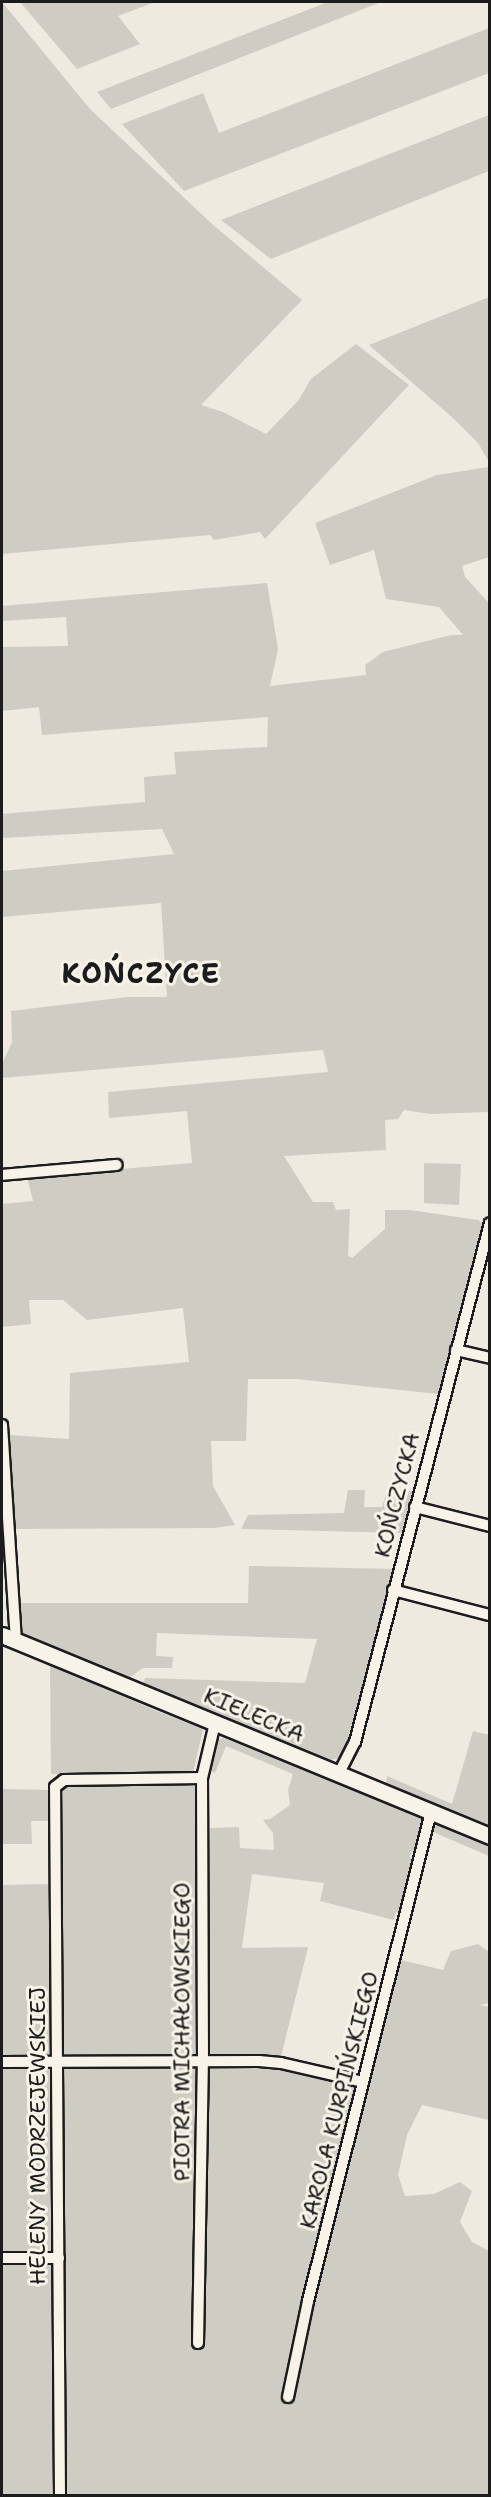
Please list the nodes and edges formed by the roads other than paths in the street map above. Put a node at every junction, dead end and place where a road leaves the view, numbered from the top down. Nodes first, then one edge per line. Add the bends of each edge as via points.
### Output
1 (117, 1165) dead end
2 (2, 1175) edge
3 (489, 1223) edge
4 (456, 1350) junction
5 (489, 1358) edge
6 (2, 1425) edge
7 (415, 1507) junction
8 (489, 1526) edge
9 (393, 1590) junction
10 (489, 1615) edge
11 (9, 1638) edge
12 (215, 1724) junction
13 (338, 1774) junction
14 (202, 1779) junction
15 (431, 1812) junction
16 (489, 1836) edge
17 (57, 2061) junction
18 (2, 2062) edge
19 (203, 2062) junction
20 (363, 2082) junction
21 (2, 2258) edge
22 (59, 2258) junction
23 (198, 2343) dead end
24 (288, 2397) dead end
25 (60, 2496) edge

1 - 2 street
3 - 4 street, KOŃCZYCKA
4 - 5 street
4 - 7 street, KOŃCZYCKA
6 - 11 street
7 - 8 street
7 - 9 street, KOŃCZYCKA
9 - 10 street
9 - 13 street, KOŃCZYCKA via 355,1742
11 - 12 main road, KIELECKA
12 - 13 main road, KIELECKA
12 - 14 street, PIOTRA MICHAŁOWSKIEGO
13 - 15 main road, KIELECKA
14 - 17 street, HELENY MODRZEJEWSKIEJ via 64,1780 55,1787
14 - 19 street, PIOTRA MICHAŁOWSKIEGO
15 - 16 main road, KIELECKA
15 - 20 street, KAROLA KURPIŃSKIEGO
17 - 18 street
17 - 19 street
17 - 22 street, HELENY MODRZEJEWSKIEJ
19 - 20 street via 281,2062
19 - 23 street, PIOTRA MICHAŁOWSKIEGO
20 - 24 street, KAROLA KURPIŃSKIEGO
21 - 22 street
22 - 25 street, HELENY MODRZEJEWSKIEJ

